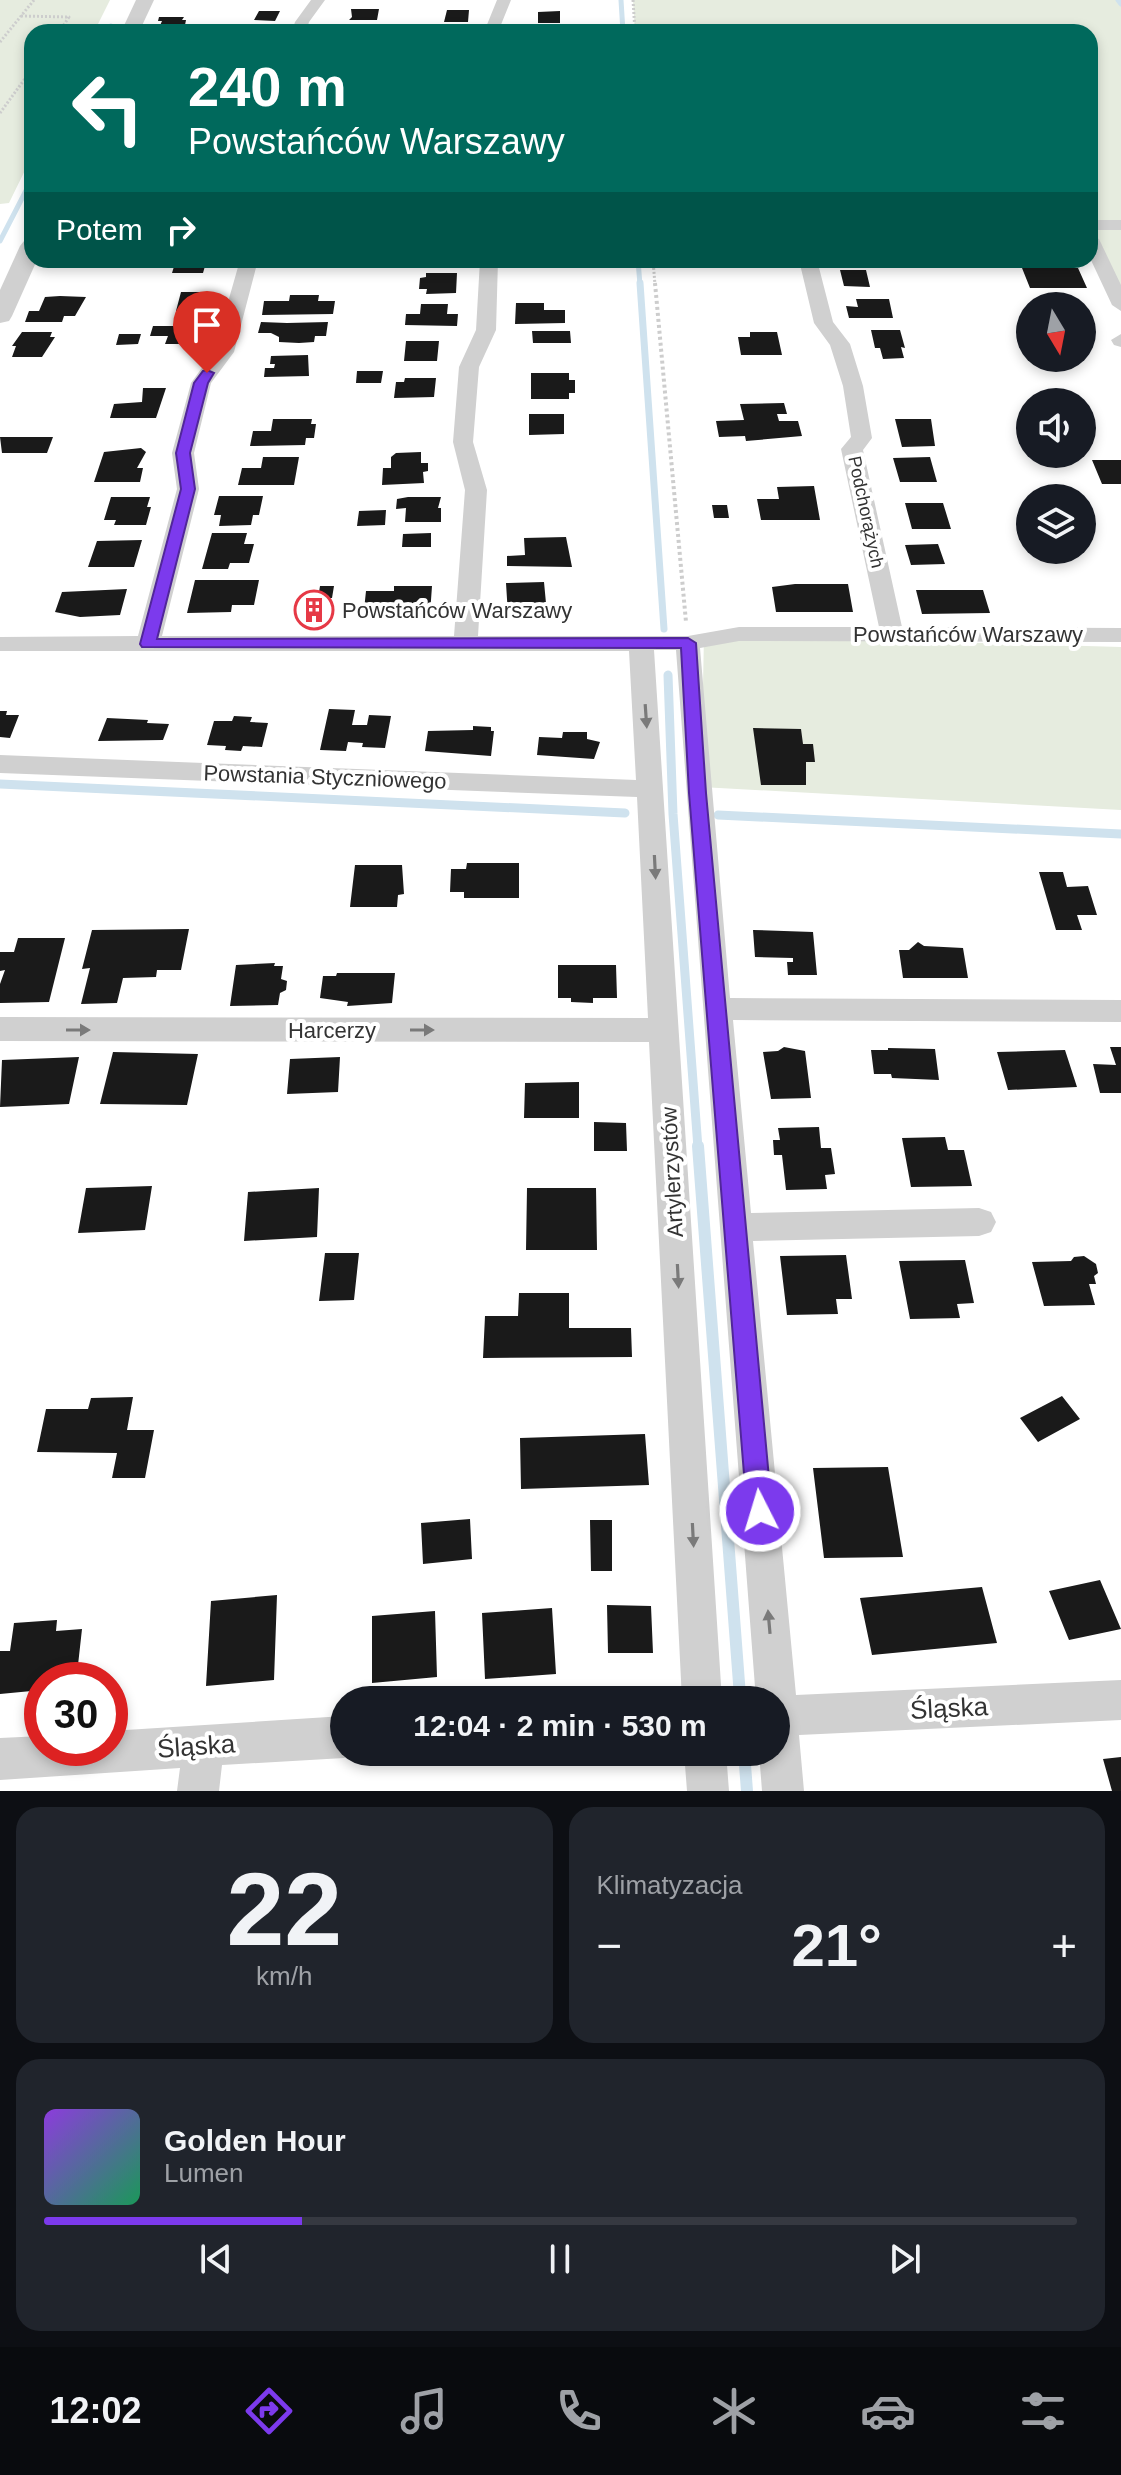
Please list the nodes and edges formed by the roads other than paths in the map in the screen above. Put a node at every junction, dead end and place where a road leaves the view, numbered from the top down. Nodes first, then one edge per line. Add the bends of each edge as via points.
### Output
1 (145, 0) edge
2 (318, 0) edge
3 (504, 0) edge
4 (134, 24) edge
5 (302, 24) edge
6 (492, 24) edge
7 (1098, 225) edge
8 (1121, 225) edge
9 (1098, 256) edge
10 (24, 264) edge
11 (247, 268) edge
12 (489, 268) edge
13 (810, 268) edge
14 (1121, 305) edge
15 (0, 316) edge
16 (892, 634) junction
17 (1121, 635) edge
18 (466, 643) junction
19 (641, 643) junction
20 (688, 643) junction
21 (0, 644) edge
22 (148, 644) junction
23 (0, 764) edge
24 (651, 789) junction
25 (717, 1009) junction
26 (1121, 1011) edge
27 (0, 1029) edge
28 (664, 1030) junction
29 (979, 1222) dead end
30 (735, 1227) junction
31 (701, 1686) edge
32 (774, 1686) edge
33 (1121, 1700) edge
34 (790, 1708) edge
35 (330, 1738) edge
36 (203, 1746) junction
37 (0, 1759) edge
38 (706, 1766) edge
39 (781, 1766) edge
40 (198, 1791) edge
41 (708, 1791) edge
42 (783, 1791) edge

1 - 4 street
2 - 5 street
3 - 6 street
7 - 8 street
9 - 14 street
10 - 15 street
11 - 22 street via 224,352 201,383 183,453 188,489
12 - 18 street via 486,330 469,367 463,442 476,490
13 - 16 street, Podchorążych via 824,323 840,344 857,403 862,438 852,449
16 - 17 street, Powstańców Warszawy
16 - 20 street, Powstańców Warszawy via 739,634
18 - 19 street, Powstańców Warszawy
18 - 22 street, Powstańców Warszawy
19 - 20 street, Powstańców Warszawy
19 -> 24 street, Artylerzystów
20 - 25 street
21 - 22 street, Powstańców Warszawy
23 - 24 street, Powstania Styczniowego
24 -> 28 street, Artylerzystów
25 - 26 street
25 - 30 street
27 -> 28 street, Harcerzy
28 -> 31 street, Artylerzystów
29 - 30 street
32 -> 30 street
33 - 34 street, Śląska
35 - 36 street, Śląska
36 - 37 street, Śląska
36 - 40 street
38 - 41 street
39 - 42 street

